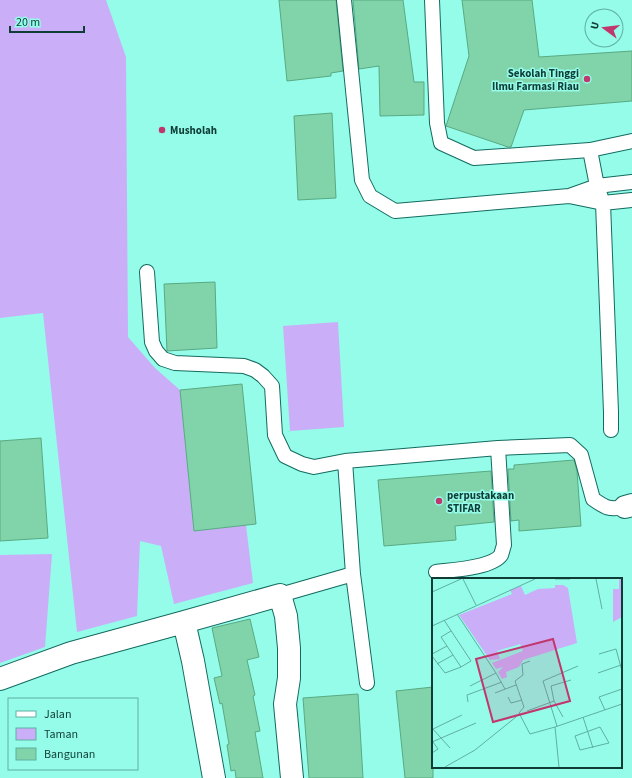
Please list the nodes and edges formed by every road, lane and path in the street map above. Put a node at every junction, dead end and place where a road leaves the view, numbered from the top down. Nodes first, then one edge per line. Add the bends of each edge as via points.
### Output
1 (344, 0) edge
2 (432, 0) edge
3 (632, 141) edge
4 (590, 150) junction
5 (632, 182) edge
6 (597, 186) junction
7 (569, 196) junction
8 (632, 200) edge
9 (603, 202) junction
10 (147, 272) dead end
11 (611, 430) dead end
12 (498, 448) junction
13 (345, 461) junction
14 (628, 506) edge
15 (436, 572) dead end
16 (353, 574) junction
17 (280, 595) junction
18 (184, 622) junction
19 (0, 679) edge
20 (367, 683) dead end
21 (214, 778) edge
22 (292, 778) edge

1 - 7 lane via 362,180 370,196 395,211
2 - 4 lane via 437,124 442,143 474,158
3 - 4 lane
4 - 6 lane
5 - 6 lane
6 - 7 lane
6 - 9 lane
7 - 9 lane
8 - 9 lane
9 - 11 lane
10 - 13 lane via 152,342 163,359 175,363 244,366 255,370 272,386 275,436 285,456 314,467
12 - 13 lane
12 - 14 lane via 570,445 581,455 593,499 613,509
12 - 15 lane via 504,545 501,554 486,564
13 - 16 lane
16 - 17 lane
16 - 20 lane
17 - 18 street
17 - 22 street via 286,616 289,648 285,704
18 - 19 street via 71,653
18 - 21 street

